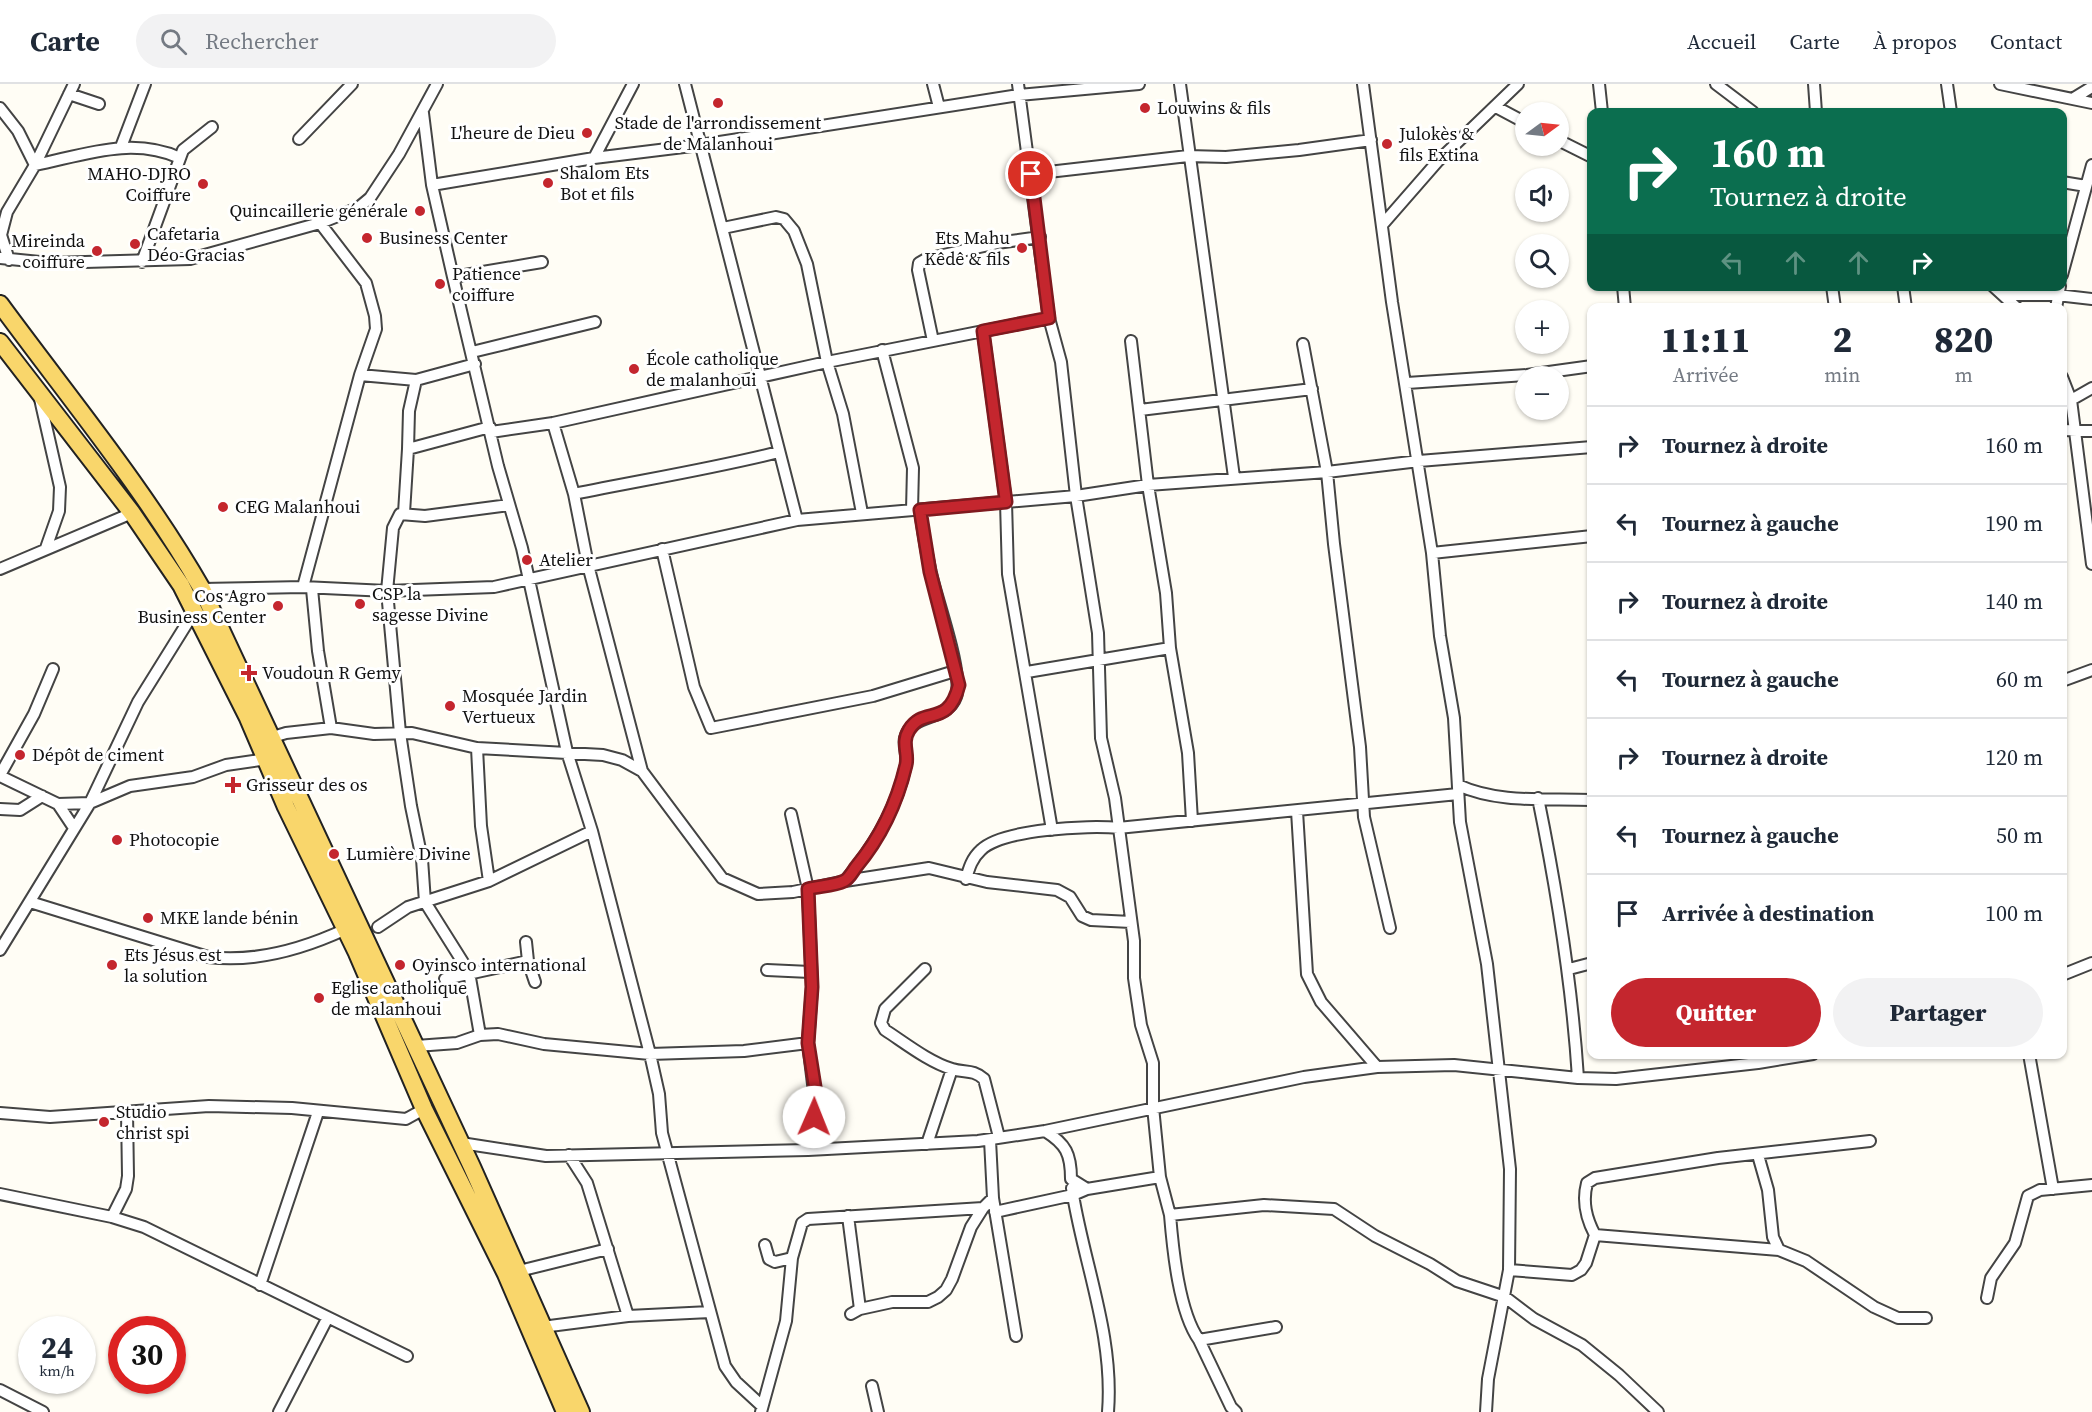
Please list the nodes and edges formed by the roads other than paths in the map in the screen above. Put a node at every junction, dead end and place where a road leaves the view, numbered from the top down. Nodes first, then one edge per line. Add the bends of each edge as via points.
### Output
1 (145, 84) edge
2 (352, 84) edge
3 (437, 84) edge
4 (633, 84) edge
5 (685, 84) edge
6 (933, 84) edge
7 (1125, 84) edge
8 (1139, 84) edge
9 (1180, 84) edge
10 (1363, 84) edge
11 (1518, 84) edge
12 (1599, 84) edge
13 (1716, 84) edge
14 (1814, 84) edge
15 (1947, 84) edge
16 (2000, 84) edge
17 (2092, 87) edge
18 (72, 89) edge
19 (1019, 89) edge
20 (2074, 98) junction
21 (2092, 103) edge
22 (99, 104) dead end
23 (939, 107) junction
24 (1496, 107) junction
25 (0, 108) edge
26 (1602, 108) edge
27 (1748, 108) edge
28 (1816, 108) edge
29 (1950, 108) edge
30 (423, 113) junction
31 (1515, 117) edge
32 (212, 128) dead end
33 (299, 139) dead end
34 (1371, 140) junction
35 (700, 145) junction
36 (1569, 146) edge
37 (120, 147) junction
38 (1587, 154) edge
39 (1188, 156) junction
40 (180, 158) junction
41 (594, 158) junction
42 (35, 165) junction
43 (2092, 165) edge
44 (1031, 174) junction
45 (2067, 183) edge
46 (432, 185) junction
47 (2086, 186) junction
48 (320, 223) junction
49 (1383, 224) junction
50 (723, 228) junction
51 (1, 236) edge
52 (1040, 237) junction
53 (2067, 256) edge
54 (5, 259) edge
55 (142, 262) junction
56 (542, 262) dead end
57 (453, 278) junction
58 (1999, 291) edge
59 (2058, 291) edge
60 (2005, 296) junction
61 (2092, 299) edge
62 (2012, 303) edge
63 (0, 304) edge
64 (1049, 318) junction
65 (595, 322) dead end
66 (983, 331) junction
67 (933, 341) junction
68 (1131, 341) dead end
69 (0, 342) edge
70 (1303, 344) dead end
71 (882, 350) junction
72 (472, 352) junction
73 (827, 362) junction
74 (475, 364) junction
75 (1587, 367) edge
76 (360, 375) junction
77 (762, 377) junction
78 (416, 380) junction
79 (33, 382) junction
80 (1407, 383) junction
81 (2092, 388) edge
82 (1312, 389) junction
83 (2067, 390) edge
84 (1222, 399) junction
85 (2071, 400) junction
86 (1140, 410) junction
87 (553, 423) junction
88 (2075, 429) junction
89 (491, 430) junction
90 (2067, 430) edge
91 (2092, 431) edge
92 (1587, 447) edge
93 (408, 449) junction
94 (778, 452) junction
95 (1419, 461) junction
96 (1327, 472) junction
97 (1234, 477) junction
98 (1148, 485) junction
99 (574, 494) junction
100 (1076, 496) junction
101 (1006, 502) junction
102 (509, 505) junction
103 (916, 510) junction
104 (132, 513) junction
105 (404, 513) junction
106 (862, 513) junction
107 (797, 520) junction
108 (1587, 537) edge
109 (46, 548) junction
110 (662, 549) junction
111 (1432, 553) junction
112 (2092, 564) edge
113 (588, 565) junction
114 (0, 569) edge
115 (528, 580) junction
116 (308, 588) junction
117 (202, 589) junction
118 (387, 591) junction
119 (194, 612) junction
120 (1170, 648) junction
121 (1097, 658) junction
122 (53, 669) dead end
123 (955, 670) junction
124 (2092, 670) edge
125 (1027, 672) junction
126 (2067, 679) edge
127 (331, 728) junction
128 (400, 733) junction
129 (273, 737) junction
130 (477, 748) junction
131 (567, 752) junction
132 (267, 759) junction
133 (642, 771) junction
134 (0, 776) edge
135 (1458, 790) junction
136 (42, 796) junction
137 (1538, 798) junction
138 (1587, 800) edge
139 (1362, 802) junction
140 (90, 803) junction
141 (58, 804) junction
142 (0, 809) edge
143 (1297, 811) junction
144 (791, 814) dead end
145 (1192, 821) junction
146 (74, 828) junction
147 (1118, 828) junction
148 (1052, 830) junction
149 (592, 831) junction
150 (966, 879) junction
151 (489, 881) junction
152 (845, 881) junction
153 (808, 889) junction
154 (30, 902) junction
155 (425, 902) junction
156 (1131, 922) junction
157 (378, 927) dead end
158 (1390, 928) dead end
159 (346, 929) junction
160 (526, 942) dead end
161 (0, 950) edge
162 (528, 961) junction
163 (2092, 963) edge
164 (1587, 964) edge
165 (925, 969) dead end
166 (1569, 969) junction
167 (767, 970) dead end
168 (469, 972) junction
169 (810, 972) junction
170 (2067, 973) edge
171 (445, 979) dead end
172 (535, 982) dead end
173 (480, 1035) junction
174 (808, 1043) junction
175 (416, 1046) junction
176 (650, 1054) junction
177 (1775, 1059) edge
178 (2030, 1059) edge
179 (1377, 1067) junction
180 (1500, 1068) junction
181 (952, 1069) junction
182 (1578, 1078) junction
183 (1153, 1107) junction
184 (424, 1109) junction
185 (127, 1112) junction
186 (318, 1112) junction
187 (0, 1113) edge
188 (1045, 1131) junction
189 (994, 1139) junction
190 (1870, 1141) dead end
191 (461, 1143) junction
192 (927, 1144) junction
193 (808, 1150) junction
194 (668, 1153) junction
195 (569, 1155) junction
196 (1758, 1155) junction
197 (1160, 1177) junction
198 (1071, 1179) junction
199 (2092, 1185) edge
200 (1087, 1189) junction
201 (2053, 1189) junction
202 (0, 1194) edge
203 (1073, 1195) junction
204 (993, 1198) junction
205 (984, 1208) junction
206 (995, 1212) junction
207 (1170, 1215) junction
208 (848, 1216) junction
209 (112, 1217) junction
210 (1595, 1235) junction
211 (765, 1245) dead end
212 (608, 1249) junction
213 (1779, 1250) junction
214 (792, 1258) junction
215 (1509, 1270) junction
216 (519, 1271) junction
217 (260, 1285) junction
218 (1505, 1297) junction
219 (1987, 1298) dead end
220 (710, 1312) junction
221 (628, 1316) junction
222 (1926, 1318) dead end
223 (327, 1319) junction
224 (542, 1327) junction
225 (1276, 1327) dead end
226 (1016, 1336) dead end
227 (1199, 1340) junction
228 (407, 1356) dead end
229 (872, 1386) dead end
230 (0, 1390) edge
231 (761, 1409) edge
232 (1232, 1410) edge
233 (43, 1412) edge
234 (279, 1412) edge
235 (565, 1412) edge
236 (581, 1412) edge
237 (878, 1412) edge
238 (1108, 1412) edge
239 (1486, 1412) edge
240 (1658, 1412) edge

1 - 37 street
2 - 33 street
3 - 30 street
4 - 41 street
5 - 35 street
6 - 23 street
7 - 8 street
7 - 19 street
9 - 39 street
10 - 34 street
11 - 24 street
12 - 26 street
13 - 27 street
14 - 28 street
15 - 29 street
16 - 20 street
17 - 20 street
18 - 22 street
18 - 42 street
19 - 23 street
19 - 44 street
20 - 21 street
23 - 35 street
24 - 31 street
24 - 49 street via 1438,161
25 - 42 street via 18,131
30 - 46 street
30 - 48 street via 365,203
32 - 40 street via 188,144
34 - 39 street via 1237,156
34 - 49 street
35 - 41 street
35 - 50 street
36 - 38 street
37 - 40 street via 161,149
37 - 42 street
39 - 44 street
39 - 84 street
40 - 55 street
41 - 46 street
42 - 51 street via 7,212
43 - 47 street
44 - 52 street
45 - 47 street
46 - 57 street
47 - 53 street
48 - 55 street via 207,256
48 - 76 street via 359,271 371,296 376,329
49 - 80 street
50 - 73 street via 770,217 788,223 802,246
50 - 77 street
51 - 54 street
52 - 64 street
52 - 67 street via 919,262
54 - 55 street via 50,263
56 - 57 street
57 - 72 street
58 - 60 street
59 - 60 street
59 - 61 street
60 - 62 street
63 - 117 main road via 112,451
64 - 66 street
64 - 100 street via 1061,362
65 - 72 street
66 - 67 street
66 - 101 street
67 - 71 street
68 - 86 street
69 - 79 main road
70 - 82 street
71 - 73 street
71 - 103 street via 913,468
72 - 74 street
73 - 77 street
73 - 106 street via 843,414
74 - 78 street
74 - 89 street
75 - 80 street
76 - 78 street
76 - 116 street
77 - 87 street
77 - 94 street
78 - 93 street via 409,411
79 - 104 main road
79 - 109 street via 60,487 59,512
80 - 95 street
81 - 85 street
82 - 84 street
82 - 96 street
83 - 85 street
84 - 86 street
84 - 97 street
85 - 88 street
86 - 98 street
87 - 89 street
87 - 99 street
88 - 90 street
88 - 91 street
88 - 112 street
89 - 93 street
89 - 102 street
92 - 95 street
93 - 105 street
94 - 99 street
94 - 107 street
95 - 96 street
95 - 111 street
96 - 97 street
96 - 139 street via 1360,747
97 - 98 street
98 - 100 street
98 - 120 street via 1166,593
99 - 113 street
100 - 101 street
100 - 121 street via 1098,633
101 - 103 street
101 - 125 street via 1008,574
102 - 105 street via 425,516
102 - 115 street
103 - 106 street
103 - 123 street
104 - 109 street
104 - 119 main road via 172,570
105 - 118 street via 394,522
106 - 107 street
107 - 110 street
108 - 111 street
109 - 114 street
110 - 113 street
110 - 123 street via 694,687 711,728 873,696
111 - 135 street via 1440,636 1454,718
113 - 115 street
113 - 133 street
115 - 118 street via 494,587
115 - 131 street
116 - 117 street
116 - 118 street
116 - 127 street
117 - 129 main road
118 - 128 street
119 - 132 main road
119 - 140 street via 138,702
120 - 121 street
120 - 145 street via 1188,753
121 - 125 street
121 - 147 street via 1101,738
122 - 134 street
123 - 152 street via 959,685 950,707 909,730 904,748 907,761 889,817 870,850
124 - 126 street
125 - 148 street
127 - 128 street
127 - 129 street
128 - 130 street
128 - 155 street via 422,858
129 - 175 main road
130 - 131 street
130 - 151 street via 481,826
131 - 133 street via 603,755
131 - 149 street
132 - 140 street via 226,765 193,777 130,786
132 - 159 main road
133 - 153 street via 722,878 758,894
134 - 136 street
135 - 137 street
135 - 139 street
135 - 180 street via 1460,822 1484,940
136 - 141 street
136 - 142 street via 20,810
137 - 138 street
137 - 166 street
139 - 143 street
139 - 158 street
140 - 141 street
140 - 146 street
141 - 146 street
143 - 145 street
143 - 179 street via 1307,974 1321,1002
144 - 153 street
145 - 147 street
146 - 154 street
147 - 148 street
147 - 156 street
148 - 150 street via 998,839 982,848
149 - 151 street
149 - 176 street
150 - 152 street via 929,868
150 - 156 street via 1057,890 1070,897 1082,916 1091,920
151 - 155 street
152 - 153 street
153 - 169 street
154 - 159 street via 208,957 268,955 317,942
154 - 161 street
155 - 157 street via 408,907
155 - 168 street
156 - 183 street via 1141,1025 1153,1063
159 - 184 main road
160 - 162 street
162 - 168 street
162 - 172 street
163 - 170 street
164 - 166 street
165 - 181 street via 885,1009 881,1023 885,1030
166 - 182 street
167 - 169 street
168 - 171 street
168 - 173 street
169 - 174 street
173 - 175 street via 457,1043
173 - 176 street
174 - 176 street via 732,1052
174 - 193 street via 816,1109
175 - 191 main road
176 - 194 street
177 - 182 street via 1644,1076
178 - 201 street
179 - 180 street
179 - 183 street
180 - 182 street
180 - 215 street via 1510,1169
181 - 189 street via 976,1072 984,1079
181 - 192 street
183 - 188 street
183 - 197 street
184 - 186 street via 406,1119
184 - 235 main road via 506,1274
185 - 186 street via 209,1106
185 - 187 street via 50,1117
185 - 209 street via 127,1182
186 - 217 street
188 - 189 street
188 - 198 street via 1067,1149
189 - 192 street
189 - 204 street
190 - 196 street
191 - 195 street via 546,1156
191 - 216 main road
192 - 193 street
193 - 194 street
194 - 195 street
194 - 220 street
195 - 212 street via 587,1183
196 - 210 street via 1595,1178 1587,1183 1584,1193 1587,1220
196 - 213 street via 1768,1190 1773,1237
197 - 200 street
197 - 207 street
198 - 200 street
198 - 203 street
199 - 201 street
200 - 203 street
201 - 219 street via 2028,1196 2015,1242 1991,1278
202 - 209 street
203 - 206 street
203 - 238 street via 1107,1345
204 - 205 street
204 - 206 street
205 - 208 street
205 - 208 street via 971,1227 952,1279 938,1297 928,1302 892,1302 855,1312
206 - 226 street
207 - 218 street via 1264,1205 1334,1209 1457,1281
207 - 227 street via 1185,1305
208 - 214 street via 814,1218 802,1223
209 - 217 street via 166,1236
210 - 213 street
210 - 215 street via 1586,1263 1572,1275
211 - 214 street via 769,1259 775,1263
212 - 216 street
212 - 221 street
213 - 222 street via 1806,1261 1874,1307 1898,1318
214 - 231 street via 786,1321
215 - 218 street
216 - 224 main road
217 - 223 street
218 - 239 street via 1488,1379
218 - 240 street via 1534,1319 1582,1345
220 - 221 street
220 - 231 street via 725,1366
221 - 224 street
223 - 228 street
223 - 234 street
224 - 236 main road
225 - 227 street
227 - 232 street
229 - 237 street
230 - 233 street

